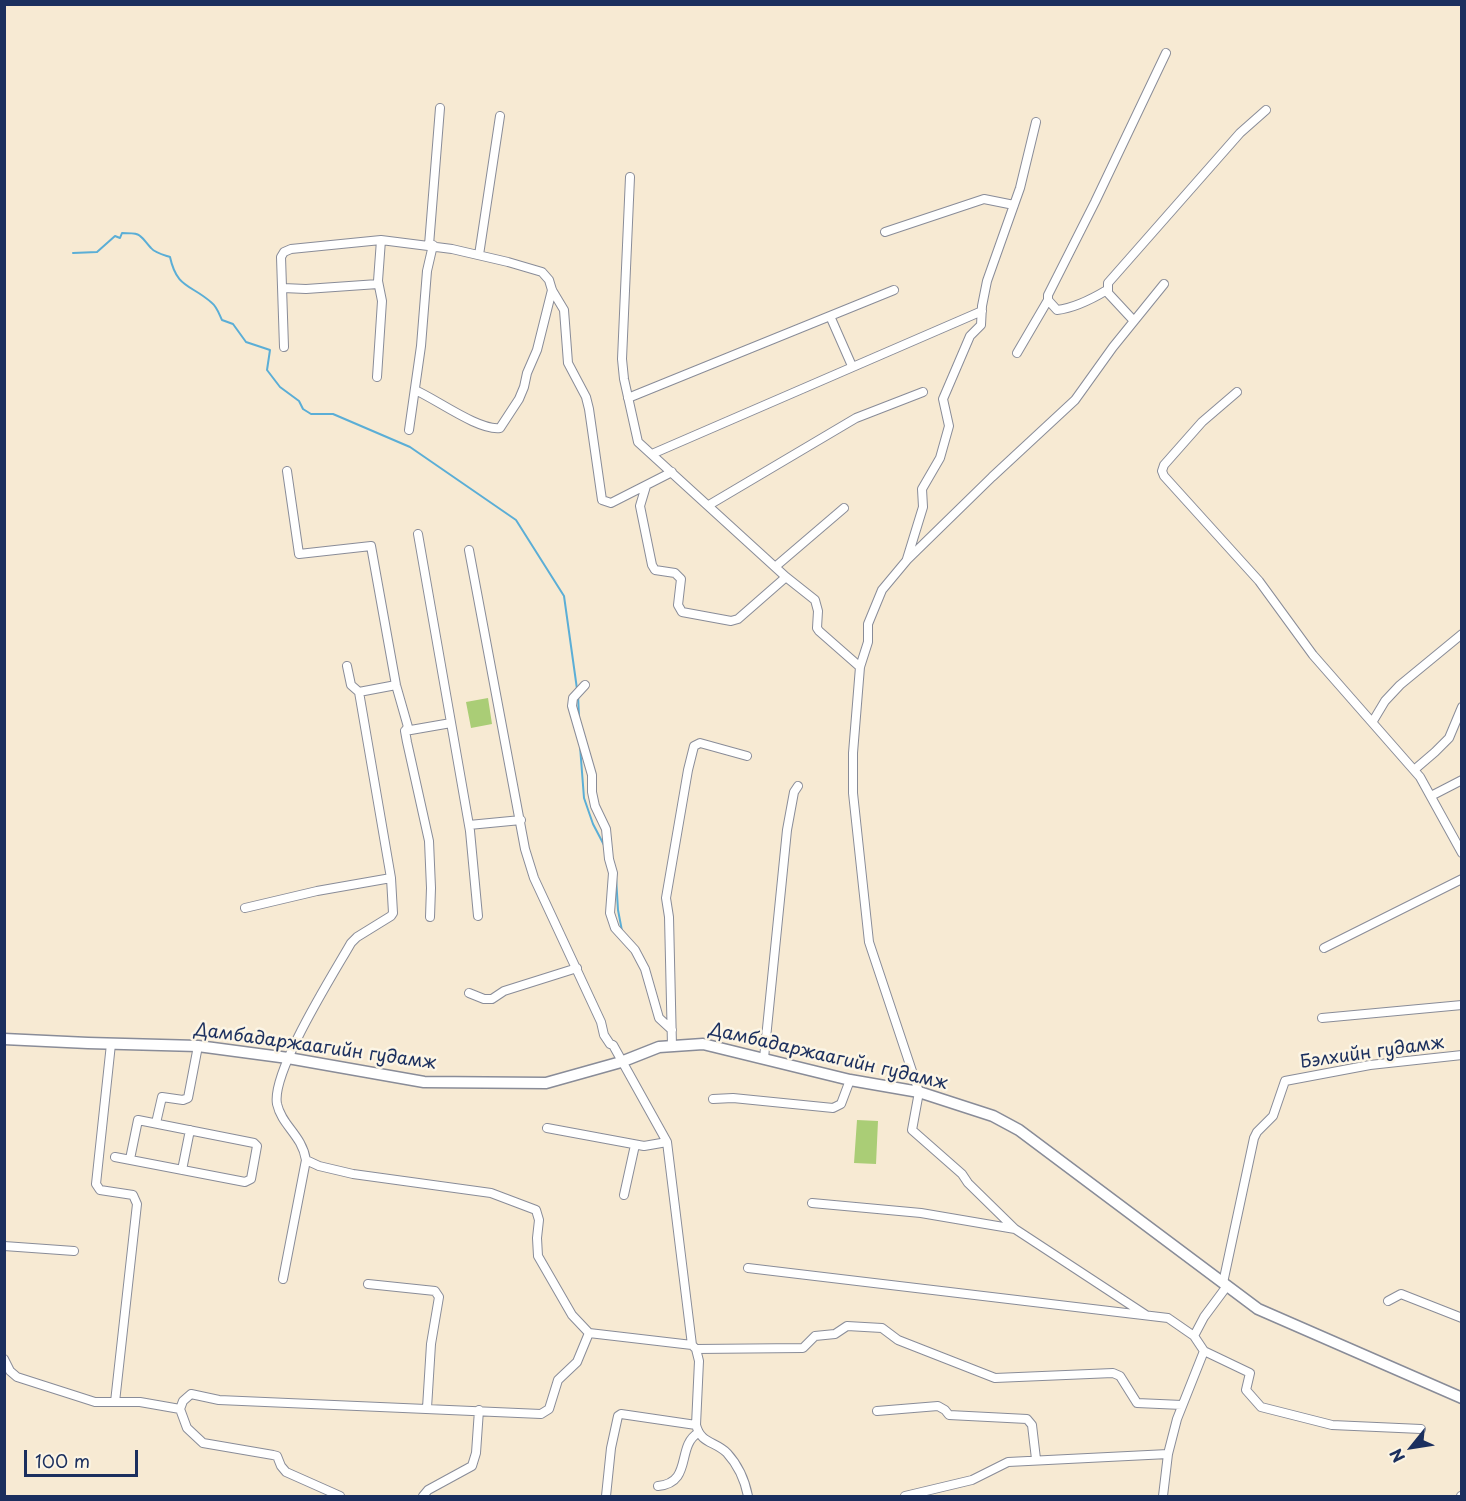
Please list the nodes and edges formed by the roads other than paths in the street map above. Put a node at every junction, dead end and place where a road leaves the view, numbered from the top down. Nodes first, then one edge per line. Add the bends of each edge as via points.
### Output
1 (1166, 53) dead end
2 (440, 108) dead end
3 (1266, 110) dead end
4 (500, 116) dead end
5 (1036, 122) dead end
6 (630, 177) dead end
7 (1014, 205) junction
8 (885, 232) dead end
9 (381, 240) junction
10 (431, 245) junction
11 (479, 255) junction
12 (378, 284) junction
13 (1164, 284) dead end
14 (283, 288) junction
15 (552, 290) junction
16 (1107, 290) junction
17 (894, 291) dead end
18 (1048, 300) junction
19 (982, 311) junction
20 (830, 316) junction
21 (1134, 321) junction
22 (284, 346) dead end
23 (1017, 353) dead end
24 (852, 366) junction
25 (377, 377) dead end
26 (415, 390) junction
27 (923, 392) dead end
28 (1237, 392) dead end
29 (628, 398) junction
30 (409, 430) dead end
31 (652, 454) junction
32 (287, 471) dead end
33 (672, 472) junction
34 (646, 486) junction
35 (709, 506) junction
36 (844, 508) dead end
37 (418, 534) dead end
38 (469, 550) dead end
39 (907, 560) junction
40 (775, 567) junction
41 (786, 577) junction
42 (1461, 634) edge
43 (347, 666) dead end
44 (860, 667) junction
45 (396, 685) junction
46 (583, 688) dead end
47 (359, 693) junction
48 (1461, 707) edge
49 (1373, 721) junction
50 (451, 723) junction
51 (405, 731) junction
52 (747, 756) dead end
53 (1414, 770) junction
54 (1461, 780) edge
55 (798, 786) dead end
56 (1431, 796) junction
57 (521, 820) junction
58 (469, 825) junction
59 (1461, 853) edge
60 (391, 878) junction
61 (1461, 879) edge
62 (245, 908) dead end
63 (478, 916) dead end
64 (430, 917) dead end
65 (1324, 948) dead end
66 (577, 968) junction
67 (468, 993) dead end
68 (1461, 1005) edge
69 (1322, 1018) dead end
70 (672, 1030) junction
71 (4, 1039) edge
72 (111, 1044) junction
73 (198, 1046) junction
74 (672, 1046) junction
75 (1461, 1055) edge
76 (288, 1058) junction
77 (764, 1058) junction
78 (621, 1062) junction
79 (850, 1080) junction
80 (919, 1092) junction
81 (713, 1099) dead end
82 (156, 1123) junction
83 (547, 1128) dead end
84 (190, 1130) junction
85 (667, 1142) junction
86 (635, 1145) junction
87 (115, 1157) dead end
88 (130, 1159) junction
89 (306, 1160) junction
90 (182, 1170) junction
91 (624, 1195) dead end
92 (812, 1203) dead end
93 (1015, 1229) junction
94 (4, 1246) edge
95 (74, 1251) dead end
96 (748, 1268) dead end
97 (283, 1279) dead end
98 (369, 1284) dead end
99 (1225, 1284) junction
100 (1388, 1301) dead end
101 (1147, 1316) junction
102 (1461, 1318) edge
103 (589, 1333) junction
104 (1194, 1336) junction
105 (694, 1347) junction
106 (1204, 1351) junction
107 (4, 1359) edge
108 (1461, 1398) edge
109 (115, 1402) junction
110 (1182, 1406) junction
111 (427, 1408) junction
112 (180, 1409) junction
113 (479, 1410) junction
114 (877, 1412) dead end
115 (697, 1429) junction
116 (1421, 1429) dead end
117 (1168, 1454) junction
118 (1036, 1459) junction
119 (658, 1486) dead end
120 (340, 1497) edge
121 (423, 1497) edge
122 (606, 1497) edge
123 (748, 1497) edge
124 (905, 1497) edge
125 (1163, 1497) edge

1 - 18 street
2 - 10 street
3 - 16 street via 1239,133 1108,283
4 - 11 street
5 - 7 street
6 - 29 street via 622,359
7 - 8 street via 984,199
7 - 19 street via 987,281
9 - 10 street
9 - 12 street
9 - 14 street via 284,252
10 - 11 street
10 - 26 street
11 - 15 street via 542,272
12 - 14 street
12 - 25 street via 382,301
13 - 21 street
14 - 22 street
15 - 26 street via 525,387 500,428 467,419
15 - 34 street via 564,310 568,363 589,409 602,500 611,503
16 - 18 street via 1068,309 1057,310
16 - 21 street
17 - 20 street
18 - 23 street
19 - 24 street
19 - 39 street via 981,325 970,336 944,399 949,426 940,458 922,489 923,507
20 - 24 street
20 - 29 street
21 - 39 street via 1075,400
24 - 31 street
26 - 30 street
27 - 35 street via 856,418
28 - 49 street via 1202,422 1164,465 1164,476 1259,581 1313,655
29 - 31 street via 638,442
31 - 33 street
32 - 45 street via 299,554 371,546
33 - 34 street
33 - 35 street
34 - 41 street via 639,506 652,564 656,570 675,573 681,579 678,605 682,612 738,619
35 - 40 street
36 - 40 street
37 - 50 street
38 - 57 street
39 - 44 street via 882,590 868,624
40 - 41 street
41 - 44 street via 815,600 819,631
42 - 49 street via 1400,685
43 - 47 street via 351,685
44 - 80 street via 853,793 869,942
45 - 47 street
45 - 51 street via 408,727
46 - 70 street via 573,698 573,714 592,775 596,806 606,829 613,873 610,913 615,928 635,950 645,969 659,1018
47 - 60 street
48 - 53 street via 1449,738
49 - 53 street
50 - 51 street
50 - 58 street
51 - 64 street via 429,841
52 - 70 street via 700,743 694,746 666,898
53 - 56 street
54 - 56 street
55 - 77 street via 786,830
56 - 59 street
57 - 58 street
57 - 66 street via 534,878
58 - 63 street
60 - 62 street
60 - 76 street via 393,913 351,943
61 - 65 street
66 - 67 street via 504,991 492,999
66 - 78 street via 604,1035
68 - 69 street
70 - 74 street
71 - 72 main road, Дамбадаржаагийн гудамж
72 - 73 main road, Дамбадаржаагийн гудамж
72 - 109 street via 96,1184 100,1190 134,1195 137,1204
73 - 76 main road, Дамбадаржаагийн гудамж
73 - 82 street via 190,1095 183,1100 162,1097
74 - 77 main road, Дамбадаржаагийн гудамж via 703,1044
74 - 78 main road, Дамбадаржаагийн гудамж
75 - 99 street, Бэлхийн гудамж via 1370,1065 1285,1081 1273,1116 1254,1138
76 - 78 main road, Дамбадаржаагийн гудамж via 424,1082 546,1083
76 - 89 street via 276,1097 282,1118 303,1146
77 - 79 main road, Дамбадаржаагийн гудамж
78 - 85 street
79 - 80 main road, Дамбадаржаагийн гудамж
79 - 81 street via 841,1104 833,1108
80 - 93 street via 912,1130
80 - 99 main road, Дамбадаржаагийн гудамж via 993,1116 1019,1130
82 - 84 street
82 - 88 street via 136,1121
83 - 86 street
84 - 90 street
84 - 90 street via 256,1144 251,1179 245,1182
85 - 86 street
85 - 105 street
86 - 91 street
87 - 88 street
88 - 90 street
89 - 97 street
89 - 103 street via 352,1174 491,1193 536,1210 537,1256 572,1315
92 - 93 street via 921,1213
93 - 101 street
94 - 95 street
96 - 101 street
98 - 111 street via 435,1291 439,1297
99 - 104 street
99 - 108 main road, Дамбадаржаагийн гудамж via 1258,1309
100 - 102 street via 1401,1294
101 - 104 street via 1168,1318
103 - 105 street
103 - 113 street via 577,1362 558,1380 546,1412
104 - 106 street
105 - 110 street via 803,1348 815,1336 835,1334 847,1326 882,1328 898,1340 995,1378 1113,1373 1120,1376 1137,1403
105 - 115 street via 699,1361
106 - 110 street
106 - 116 street via 1250,1373 1246,1390 1261,1407 1332,1425
107 - 109 street via 17,1377 95,1402
109 - 112 street
110 - 117 street
111 - 112 street via 219,1400 191,1394
111 - 113 street
112 - 120 street via 187,1428 203,1443 277,1456 286,1472
113 - 121 street via 472,1466 428,1490
114 - 118 street via 929,1405 950,1415 1027,1419 1032,1425
115 - 119 street via 677,1478
115 - 122 street via 618,1416
115 - 123 street via 701,1437 726,1453 744,1480
117 - 118 street
117 - 125 street
118 - 124 street via 1008,1462 972,1480

